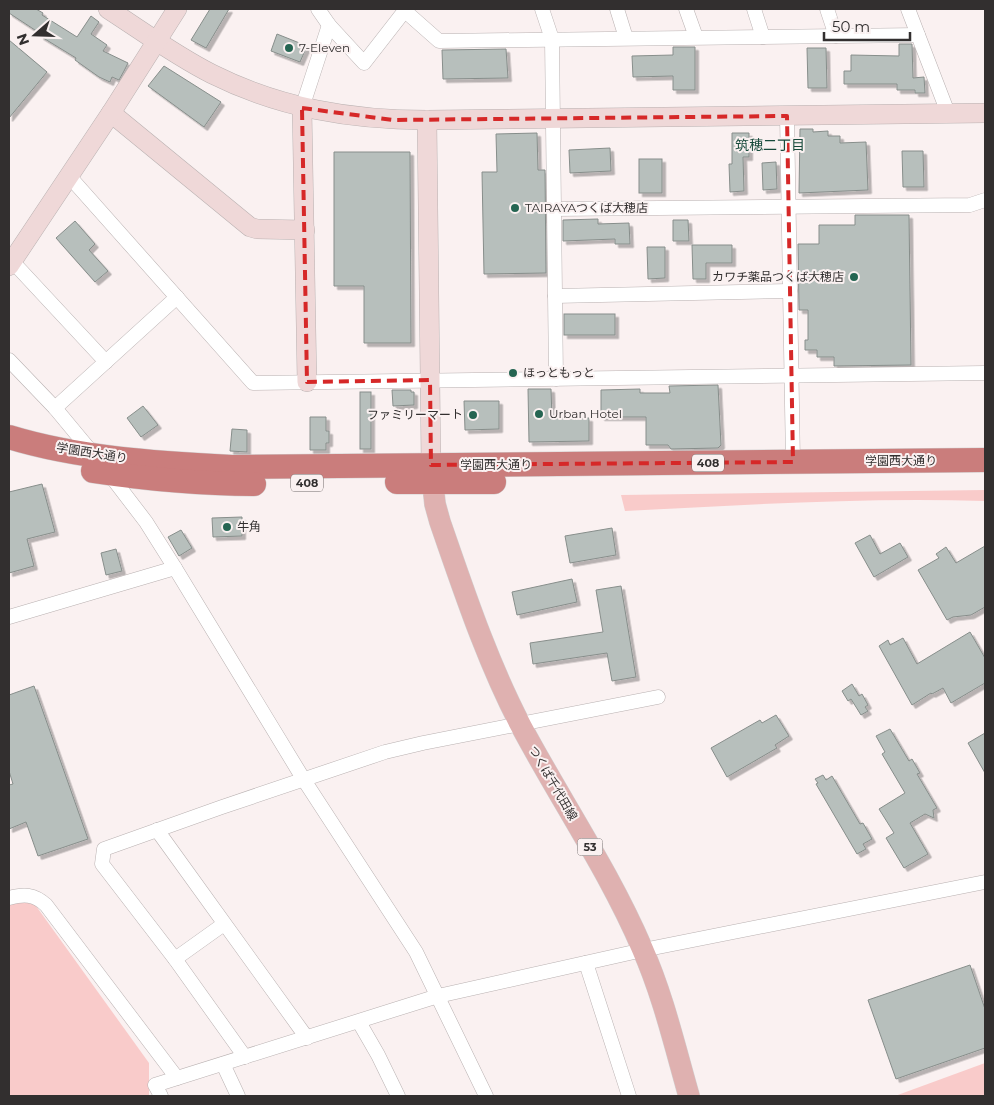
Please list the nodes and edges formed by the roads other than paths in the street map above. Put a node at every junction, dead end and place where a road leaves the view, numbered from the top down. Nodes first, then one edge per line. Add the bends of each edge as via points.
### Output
1 (108, 9) edge
2 (178, 9) edge
3 (318, 9) edge
4 (542, 9) edge
5 (617, 9) edge
6 (686, 9) edge
7 (754, 9) edge
8 (827, 9) edge
9 (908, 9) edge
10 (406, 10) edge
11 (329, 25) junction
12 (918, 35) junction
13 (763, 36) junction
14 (836, 36) junction
15 (696, 37) junction
16 (626, 38) junction
17 (552, 39) junction
18 (158, 41) junction
19 (302, 108) junction
20 (111, 113) junction
21 (948, 113) junction
22 (985, 113) edge
23 (787, 116) junction
24 (552, 118) junction
25 (427, 120) junction
26 (69, 176) junction
27 (985, 200) edge
28 (789, 207) junction
29 (554, 209) junction
30 (305, 230) junction
31 (10, 264) edge
32 (790, 291) junction
33 (555, 296) junction
34 (176, 297) junction
35 (9, 360) edge
36 (106, 362) junction
37 (985, 373) edge
38 (792, 376) junction
39 (556, 379) junction
40 (430, 380) junction
41 (307, 382) junction
42 (55, 408) junction
43 (9, 437) edge
44 (9, 454) edge
45 (985, 460) edge
46 (793, 462) junction
47 (101, 464) junction
48 (432, 474) junction
49 (985, 476) edge
50 (175, 568) junction
51 (9, 617) edge
52 (658, 697) dead end
53 (520, 724) junction
54 (304, 780) junction
55 (157, 830) junction
56 (985, 882) edge
57 (9, 898) edge
58 (224, 924) junction
59 (643, 950) junction
60 (175, 959) junction
61 (586, 963) junction
62 (438, 996) junction
63 (359, 1022) junction
64 (307, 1038) junction
65 (245, 1057) junction
66 (223, 1064) junction
67 (177, 1078) junction
68 (161, 1096) edge
69 (238, 1096) edge
70 (398, 1096) edge
71 (486, 1096) edge
72 (629, 1096) edge
73 (689, 1096) edge

1 - 18 street
2 - 18 street
3 - 11 street
4 - 17 street
5 - 16 street
6 - 15 street
7 - 13 street
8 - 14 street
9 - 12 street
10 - 11 street via 364,63
10 - 17 street via 439,41
11 - 19 street
12 - 14 street
12 - 21 street
13 - 14 street
13 - 15 street
15 - 16 street
16 - 17 street
17 - 24 street
18 - 19 street via 242,88
18 - 20 street
19 - 25 street via 393,120
19 - 30 street
20 - 26 street
20 - 30 street via 250,227
21 - 22 street
21 - 23 street
23 - 24 street
23 - 28 street
24 - 25 street
24 - 29 street
25 - 40 street
26 - 31 street
26 - 34 street
27 - 28 street via 970,205
28 - 29 street
28 - 32 street
29 - 33 street
30 - 41 street
31 - 36 street
32 - 33 street
32 - 38 street
33 - 39 street
34 - 36 street
34 - 41 street via 253,383
35 - 42 street
36 - 42 street
37 - 38 street
38 - 39 street
38 - 46 street
39 - 40 street
40 - 41 street
40 - 48 street
42 - 47 street
43 - 47 highway, 学園西大通り / 408
44 - 47 highway, 学園西大通り / 408 via 58,465
45 - 46 highway, 学園西大通り / 408
46 - 48 highway, 学園西大通り / 408
47 - 48 highway, 学園西大通り / 408
47 - 50 street via 146,522
48 - 49 highway, 学園西大通り / 408
48 - 53 main road, つくば千代田線 / 53 via 440,522 470,606
50 - 51 street
50 - 54 street
52 - 53 street
53 - 54 street via 385,752
53 - 59 main road, つくば千代田線 / 53 via 602,868
54 - 55 street
54 - 62 street via 416,952
55 - 58 street
55 - 60 street via 104,849 102,864
56 - 59 street
57 - 67 street via 25,894 46,905
58 - 60 street
58 - 64 street
59 - 61 street
59 - 73 main road, つくば千代田線 / 53
60 - 65 street
61 - 62 street
61 - 72 street
62 - 63 street
62 - 71 street
63 - 64 street
63 - 70 street
64 - 65 street
65 - 66 street
66 - 67 street
66 - 69 street
67 - 68 street via 155,1085

